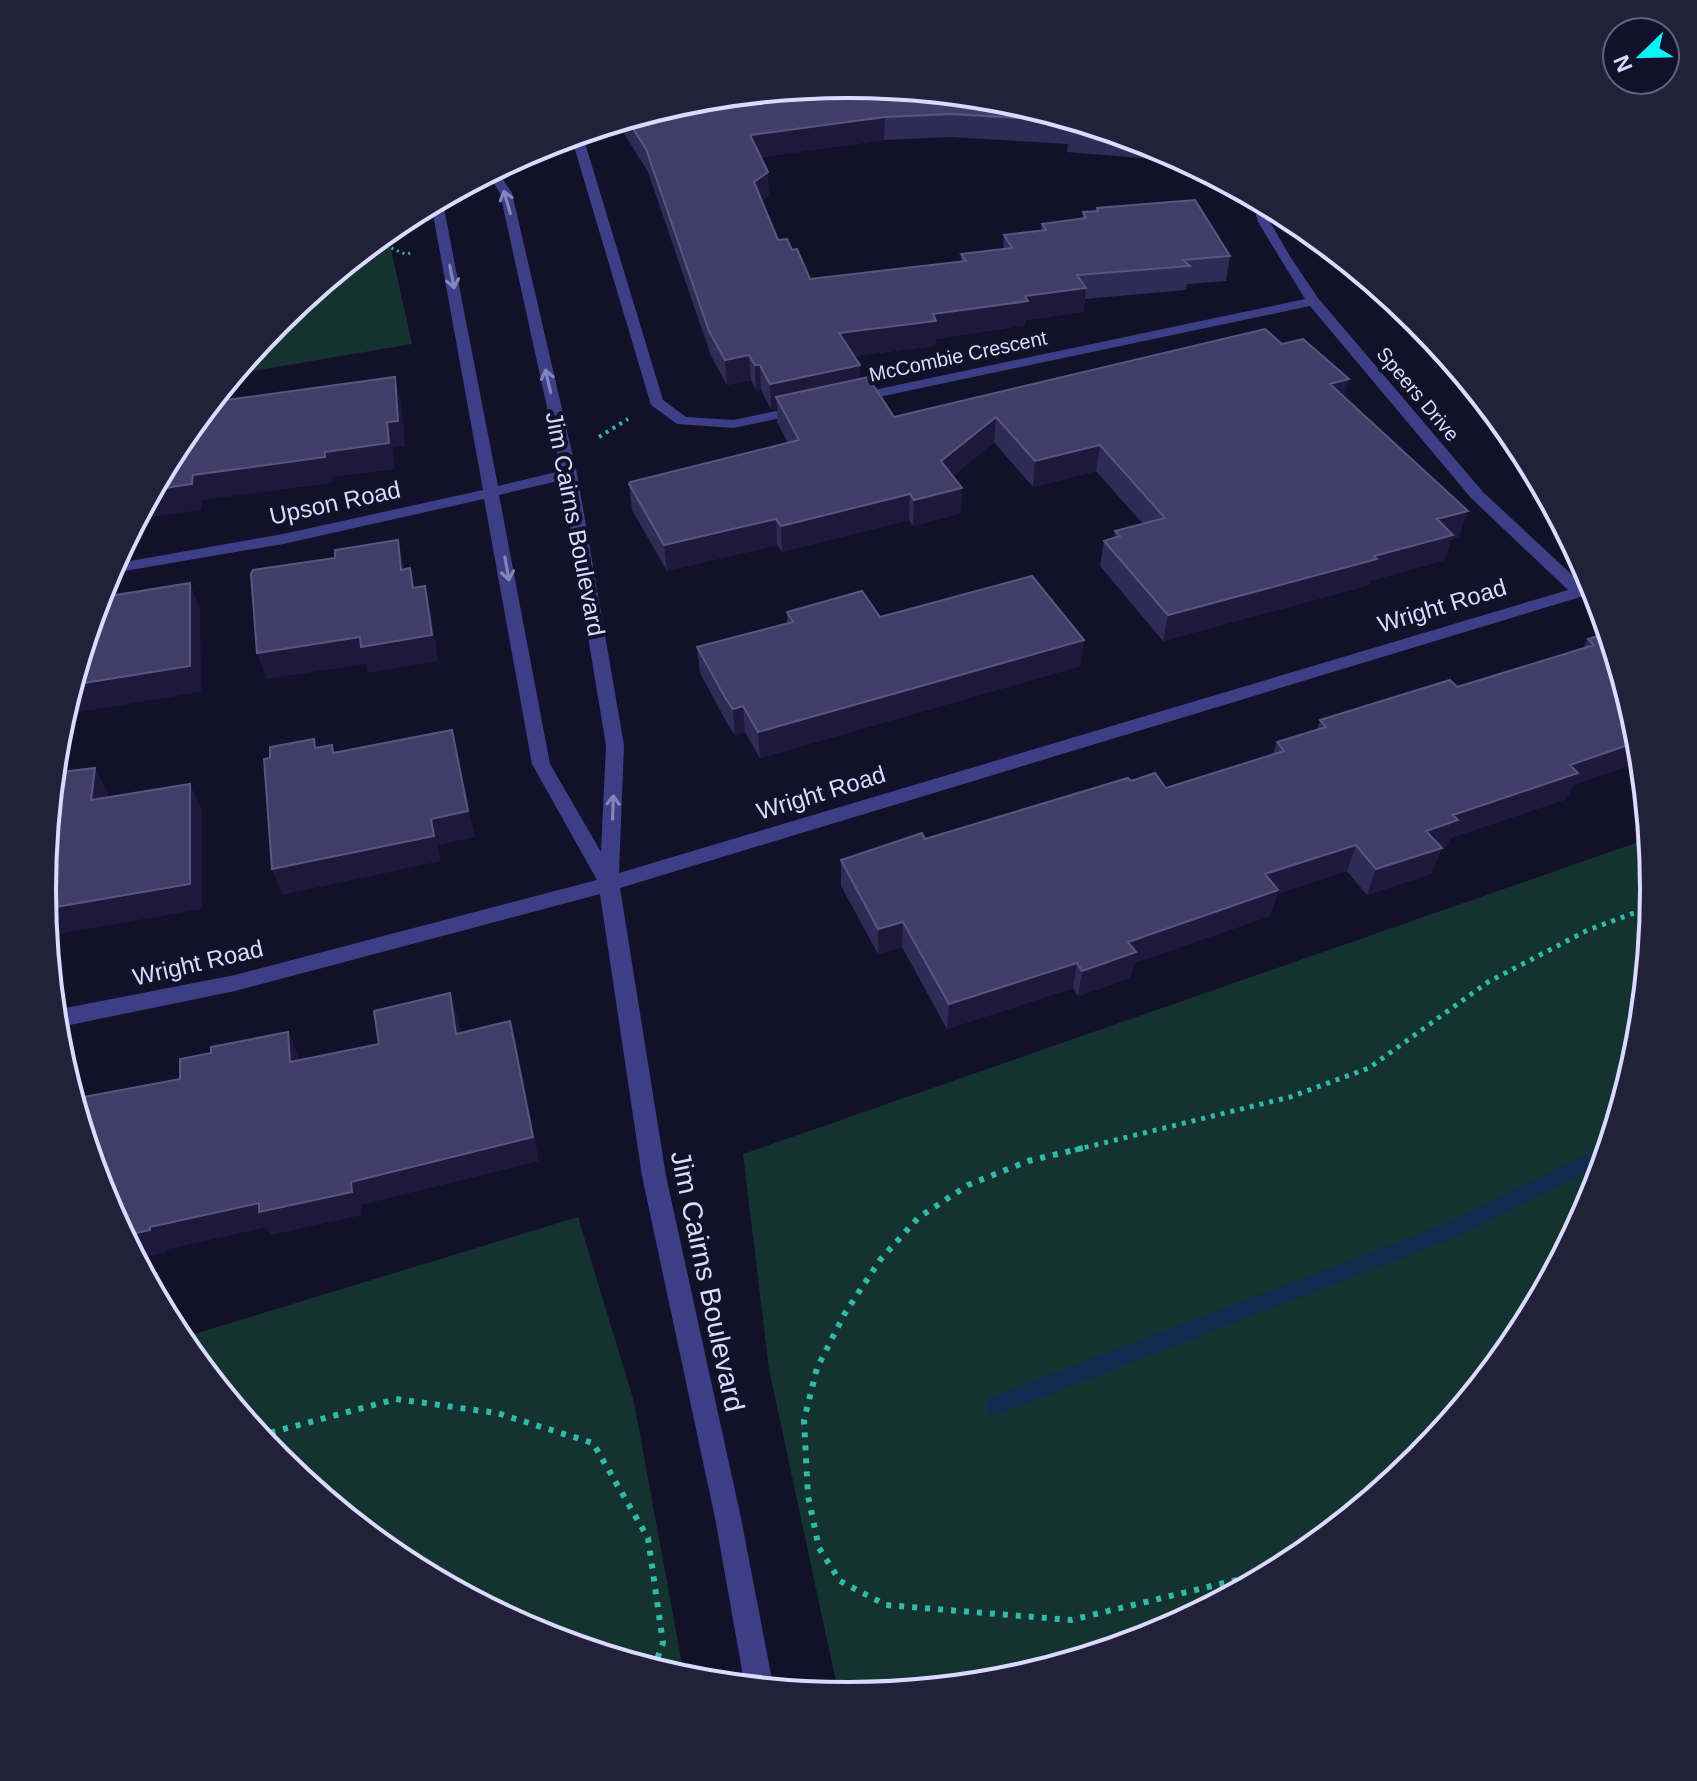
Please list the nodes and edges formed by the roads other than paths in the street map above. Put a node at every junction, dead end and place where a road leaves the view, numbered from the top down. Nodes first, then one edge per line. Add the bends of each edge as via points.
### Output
1 (580, 145) edge
2 (498, 180) edge
3 (439, 212) edge
4 (1262, 214) edge
5 (1313, 301) junction
6 (567, 466) junction
7 (493, 492) junction
8 (125, 568) edge
9 (1579, 582) edge
10 (1583, 592) edge
11 (609, 884) junction
12 (67, 1017) edge
13 (758, 1677) edge

1 - 5 street, McCombie Crescent via 656,402 682,421 734,424
6 -> 2 street, Jim Cairns Boulevard via 506,193
3 -> 7 street, Jim Cairns Boulevard
4 - 5 street, Speers Drive
5 - 9 street, Speers Drive via 1477,495
6 - 7 street, Upson Road
11 -> 6 street, Jim Cairns Boulevard via 615,745
7 - 8 street, Upson Road via 325,532
7 -> 11 street, Jim Cairns Boulevard via 541,764
10 - 11 street, Wright Road
11 - 12 street, Wright Road via 235,983
11 - 13 street, Jim Cairns Boulevard via 654,1176

